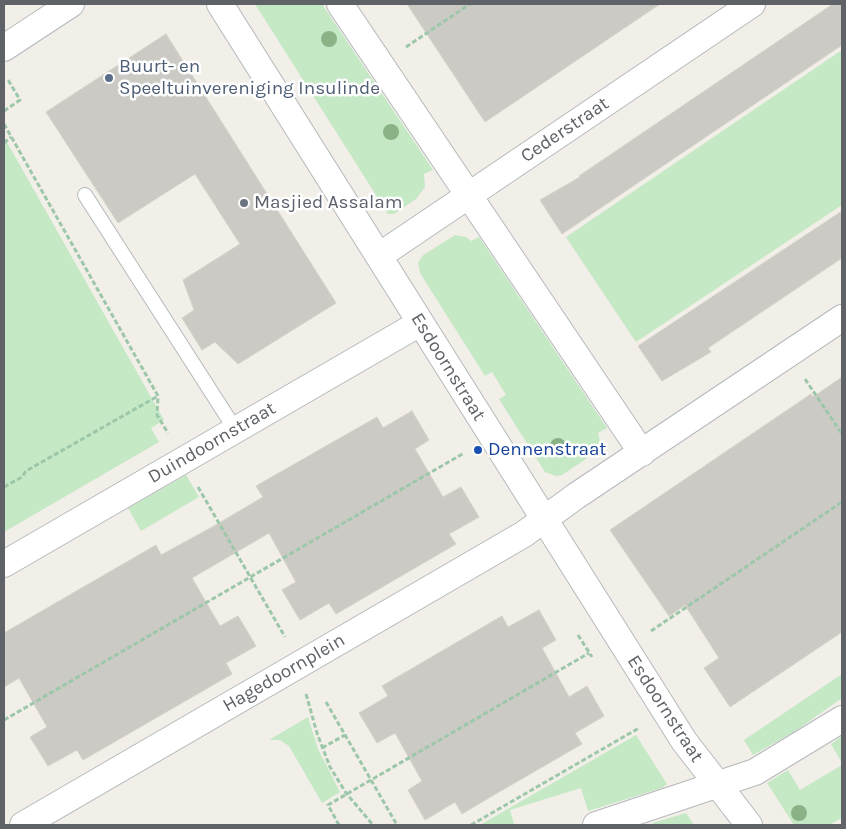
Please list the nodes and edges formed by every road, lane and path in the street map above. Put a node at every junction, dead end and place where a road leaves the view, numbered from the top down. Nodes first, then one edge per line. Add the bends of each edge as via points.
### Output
1 (71, 4) edge
2 (220, 4) edge
3 (340, 4) edge
4 (470, 4) edge
5 (752, 4) edge
6 (4, 48) edge
7 (404, 48) dead end
8 (7, 78) dead end
9 (4, 111) edge
10 (4, 124) edge
11 (11, 137) junction
12 (4, 143) edge
13 (469, 194) junction
14 (85, 195) dead end
15 (379, 256) junction
16 (842, 318) edge
17 (420, 322) junction
18 (804, 377) dead end
19 (158, 396) junction
20 (235, 429) junction
21 (842, 434) edge
22 (169, 436) dead end
23 (464, 453) dead end
24 (642, 453) junction
25 (4, 487) edge
26 (842, 502) edge
27 (544, 519) junction
28 (4, 564) edge
29 (575, 630) dead end
30 (652, 630) dead end
31 (589, 653) junction
32 (594, 661) dead end
33 (326, 702) dead end
34 (842, 719) edge
35 (4, 720) edge
36 (635, 722) dead end
37 (344, 735) junction
38 (322, 748) dead end
39 (371, 780) junction
40 (717, 786) junction
41 (4, 814) edge
42 (10, 825) edge
43 (23, 825) edge
44 (340, 825) edge
45 (397, 825) edge
46 (471, 825) edge
47 (596, 825) edge
48 (749, 825) edge

1 - 6 street
2 - 15 street, Esdoornstraat
3 - 13 street
4 - 7 path
5 - 13 street, Cederstraat
8 - 9 path via 20,100
10 - 11 path
11 - 12 path
11 - 19 path
13 - 15 street, Cederstraat
13 - 24 street
14 - 20 lane
15 - 17 street, Esdoornstraat
16 - 24 street
17 - 20 street, Duindoornstraat
17 - 27 street, Esdoornstraat
18 - 21 path
19 - 22 path via 158,415
19 - 25 path via 26,471
20 - 28 street, Duindoornstraat
23 - 35 path
24 - 27 street
26 - 30 path
27 - 40 street, Esdoornstraat via 684,741
27 - 43 street, Hagedoornplein via 524,534
29 - 31 path
31 - 32 path
31 - 39 path
33 - 37 path
34 - 40 street via 755,772
36 - 46 path via 640,727
37 - 38 path
37 - 39 path
39 - 44 path via 328,805
39 - 45 path
40 - 47 street
40 - 48 street, Esdoornstraat
41 - 42 street

